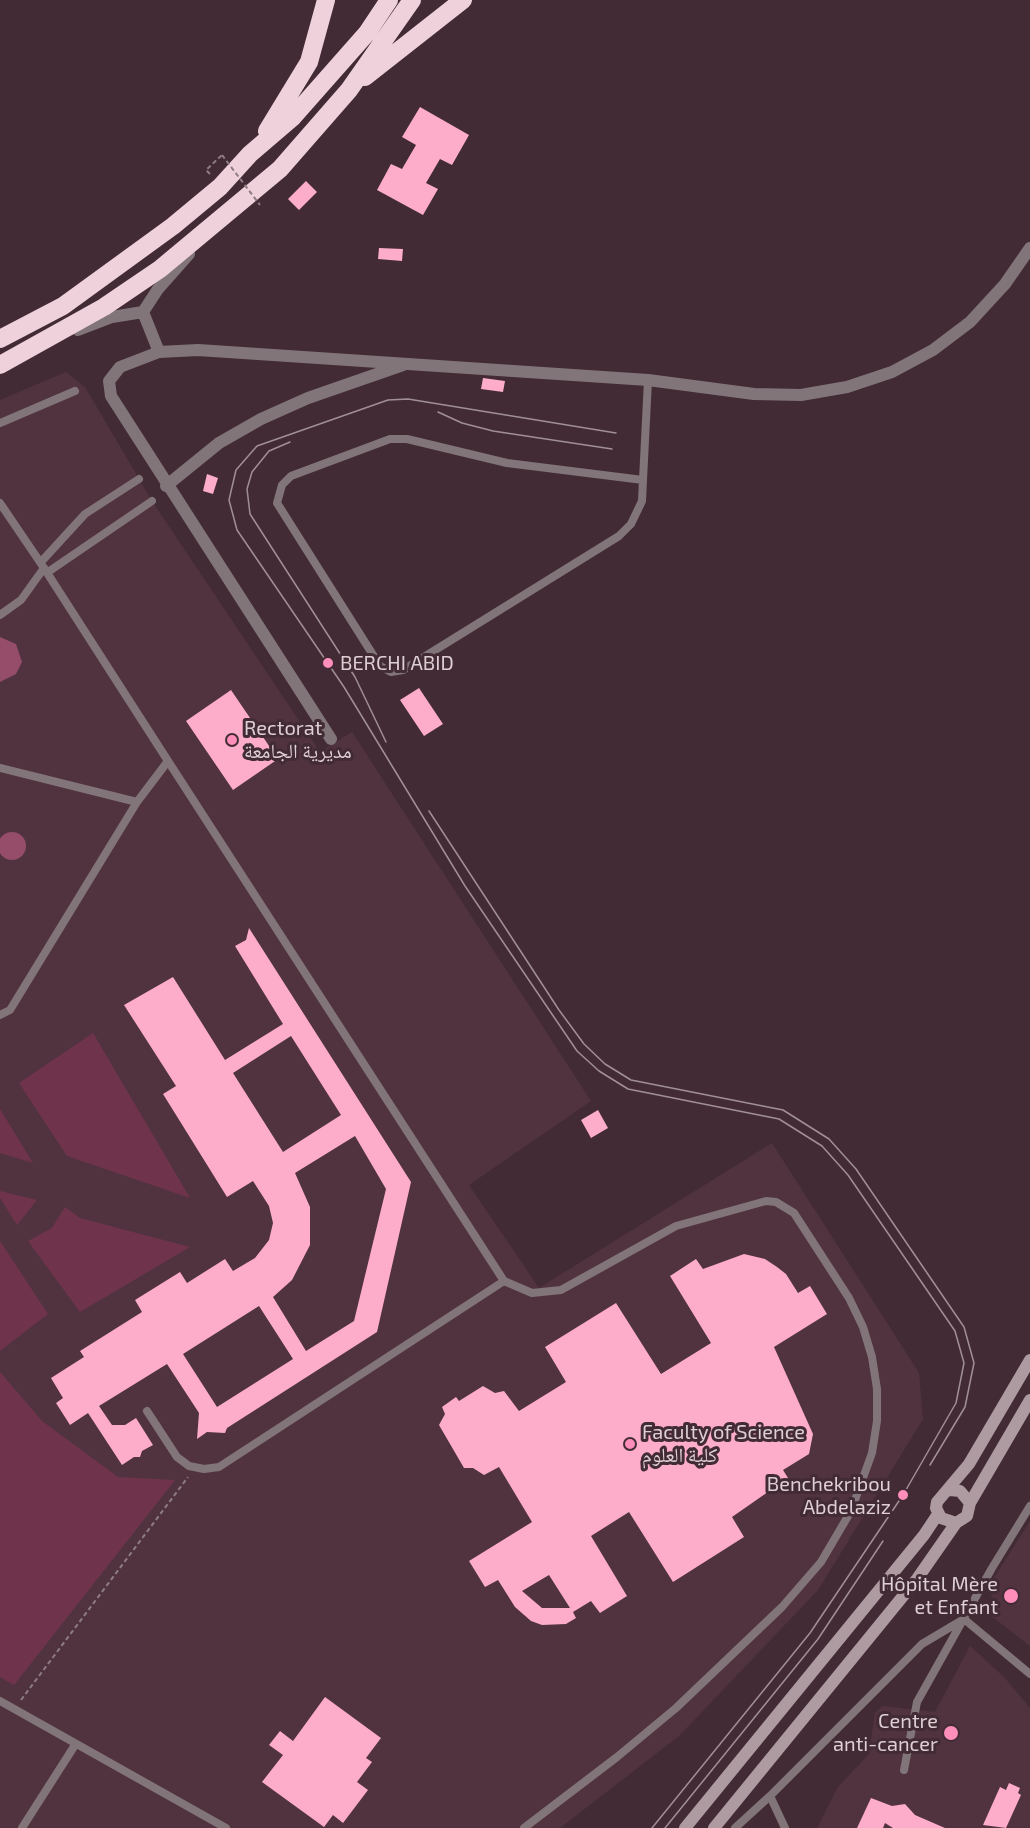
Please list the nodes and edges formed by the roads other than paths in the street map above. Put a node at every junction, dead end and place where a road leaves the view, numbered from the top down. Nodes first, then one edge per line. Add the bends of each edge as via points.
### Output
1 (326, 0) edge
2 (389, 0) edge
3 (412, 0) edge
4 (463, 0) edge
5 (349, 90) junction
6 (250, 154) junction
7 (216, 224) junction
8 (1030, 248) edge
9 (143, 312) junction
10 (0, 339) edge
11 (35, 348) junction
12 (159, 352) junction
13 (409, 363) junction
14 (0, 366) edge
15 (648, 380) junction
16 (75, 391) dead end
17 (0, 423) edge
18 (139, 479) dead end
19 (644, 480) junction
20 (166, 486) junction
21 (152, 501) dead end
22 (0, 503) edge
23 (44, 567) junction
24 (0, 615) edge
25 (331, 739) dead end
26 (168, 761) junction
27 (0, 768) edge
28 (137, 802) junction
29 (0, 1015) edge
30 (504, 1281) junction
31 (1030, 1360) edge
32 (1030, 1400) edge
33 (147, 1410) dead end
34 (950, 1490) junction
35 (970, 1503) junction
36 (1030, 1506) edge
37 (938, 1514) junction
38 (956, 1523) junction
39 (964, 1619) junction
40 (1030, 1674) edge
41 (0, 1701) edge
42 (75, 1745) junction
43 (904, 1770) dead end
44 (770, 1796) junction
45 (22, 1828) edge
46 (226, 1828) edge
47 (524, 1828) edge
48 (685, 1828) edge
49 (714, 1828) edge
50 (735, 1828) edge
51 (785, 1828) edge

1 - 6 highway via 309,62
2 - 6 highway via 367,33 292,117
3 - 5 highway
4 - 5 highway
5 - 7 highway via 280,169
6 - 10 highway via 220,188 108,274 63,306
7 - 9 street via 167,278
7 - 11 highway via 160,269
8 - 15 street via 1005,284 970,322 933,350 892,372 847,387 801,395 754,394
9 - 11 street via 103,319
9 - 12 street
11 - 14 highway
12 - 13 street via 198,350
12 - 20 street via 120,367 112,374 109,388
13 - 15 street
13 - 20 street via 308,398 261,419 219,443
15 - 19 lane
16 - 17 lane
18 - 23 lane via 85,514
19 - 19 lane via 639,509 619,536 397,672 380,666 278,503 282,485 291,476 390,439 407,439 507,463
20 - 25 street
21 - 23 lane
22 - 23 lane
23 - 24 lane via 21,600
23 - 26 lane
26 - 28 lane
26 - 30 lane
27 - 28 lane
28 - 29 lane via 10,1010
30 - 33 lane via 226,1463 204,1469 177,1457
30 - 47 lane via 532,1293 552,1293 676,1226 725,1214 755,1201 776,1202 794,1213 849,1298 863,1327 877,1389 872,1453 862,1483 837,1537 803,1586 654,1727
31 - 34 main road
32 - 35 main road
34 - 35 main road via 960,1491
34 - 37 main road via 937,1502
35 - 38 main road via 967,1516
36 - 39 lane
37 - 38 main road
37 - 48 main road
38 - 49 main road via 917,1579
39 - 40 lane
39 - 43 lane via 917,1702
39 - 44 lane via 922,1644
41 - 42 lane
42 - 45 lane
42 - 46 lane
44 - 50 lane
44 - 51 lane

